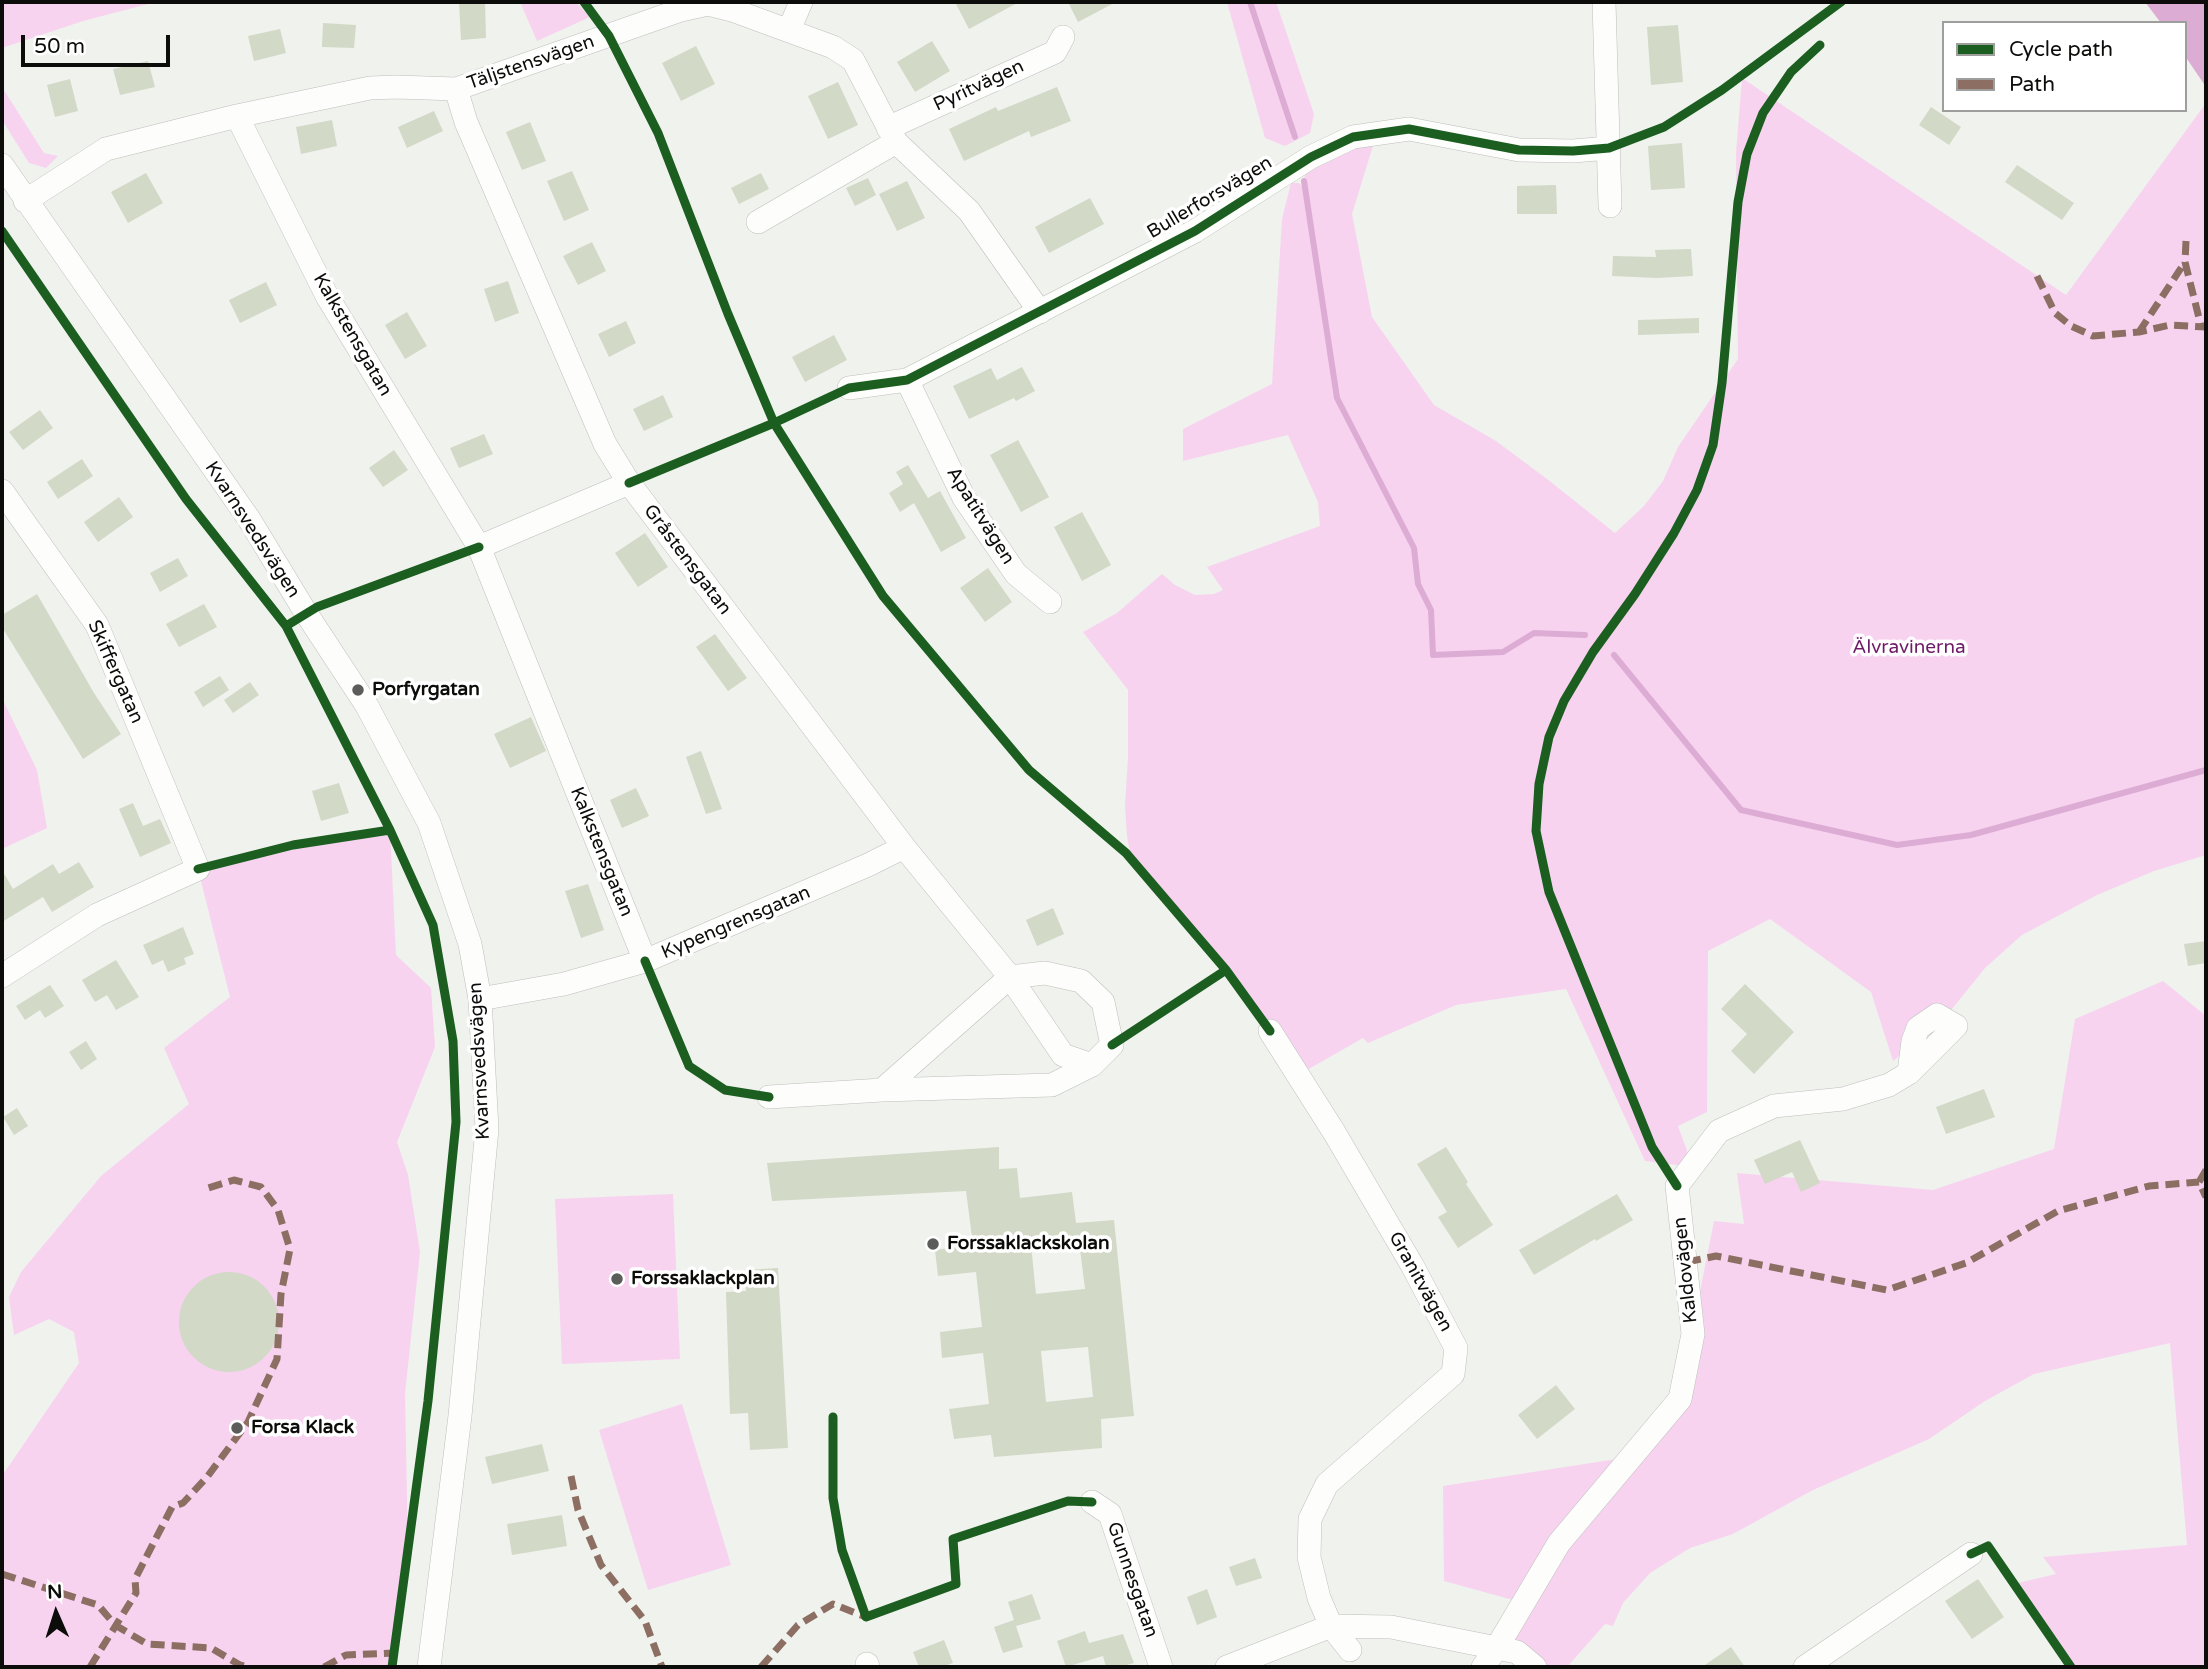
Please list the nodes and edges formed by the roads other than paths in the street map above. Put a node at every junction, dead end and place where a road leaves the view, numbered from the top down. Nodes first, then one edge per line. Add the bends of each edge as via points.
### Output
1 (801, 2) edge
2 (1604, 2) edge
3 (789, 30) junction
4 (1063, 37) dead end
5 (456, 89) junction
6 (237, 116) junction
7 (892, 135) junction
8 (1609, 148) junction
9 (2, 166) edge
10 (25, 201) junction
11 (1610, 206) dead end
12 (758, 222) dead end
13 (1040, 312) junction
14 (907, 380) junction
15 (849, 388) dead end
16 (629, 483) junction
17 (2, 491) edge
18 (479, 547) junction
19 (1050, 602) dead end
20 (904, 847) junction
21 (645, 961) junction
22 (2, 976) edge
23 (1010, 977) junction
24 (480, 999) junction
25 (1956, 1026) dead end
26 (1270, 1031) dead end
27 (1092, 1065) junction
28 (882, 1090) junction
29 (769, 1097) dead end
30 (1091, 1502) dead end
31 (1971, 1554) dead end
32 (1331, 1626) junction
33 (1350, 1650) dead end
34 (1489, 1658) edge
35 (429, 1667) edge
36 (1161, 1667) edge
37 (1227, 1667) edge
38 (1535, 1667) edge
39 (1805, 1667) edge

1 - 3 street
2 - 8 street
3 - 5 street, Täljstensvägen via 708,4
3 - 7 street, Täljstensvägen via 853,60
4 - 7 street, Pyritvägen via 1055,52
5 - 6 street, Täljstensvägen via 370,88
5 - 16 street, Gråstensgatan via 466,122 605,444
6 - 10 street, Täljstensvägen via 106,149
6 - 18 street, Kalkstensgatan via 327,296
7 - 12 street, Pyritvägen
7 - 13 street, Täljstensvägen via 969,211
8 - 11 street
8 - 13 street, Bullerforsvägen via 1519,150 1409,130 1353,137 1311,156 1195,230
9 - 10 street, Kvarnsvedsvägen
10 - 24 street, Kvarnsvedsvägen via 249,519 367,706 429,822 470,944
13 - 14 street, Bullerforsvägen
14 - 15 street, Bullerforsvägen
14 - 19 street, Apatitvägen via 964,498 1016,574
16 - 18 street
16 - 20 street, Gråstensgatan
17 - 22 street, Skiffergatan via 97,625 198,869 97,915
18 - 21 street, Kalkstensgatan
20 - 21 street, Kypengrensgatan
20 - 23 street, Gråstensgatan
21 - 24 street, Kypengrensgatan via 564,984
23 - 27 street, Gråstensgatan via 1063,1055
23 - 27 street via 1045,973 1081,981 1103,1002 1112,1045
23 - 28 street
24 - 35 street, Kvarnsvedsvägen via 488,1129
25 - 34 street, Kaldovägen via 1937,1015 1918,1028 1909,1073 1889,1086 1843,1099 1774,1106 1719,1131 1677,1185 1693,1334 1680,1399 1559,1544
26 - 32 street, Granitvägen via 1335,1132 1456,1348 1453,1374 1327,1484 1310,1518 1309,1556
27 - 28 street via 1052,1085
28 - 29 street
30 - 36 street, Gunnesgatan via 1110,1514
31 - 39 street
32 - 33 street, Granitvägen
32 - 34 street via 1391,1627
32 - 37 street
34 - 38 street via 1517,1652

